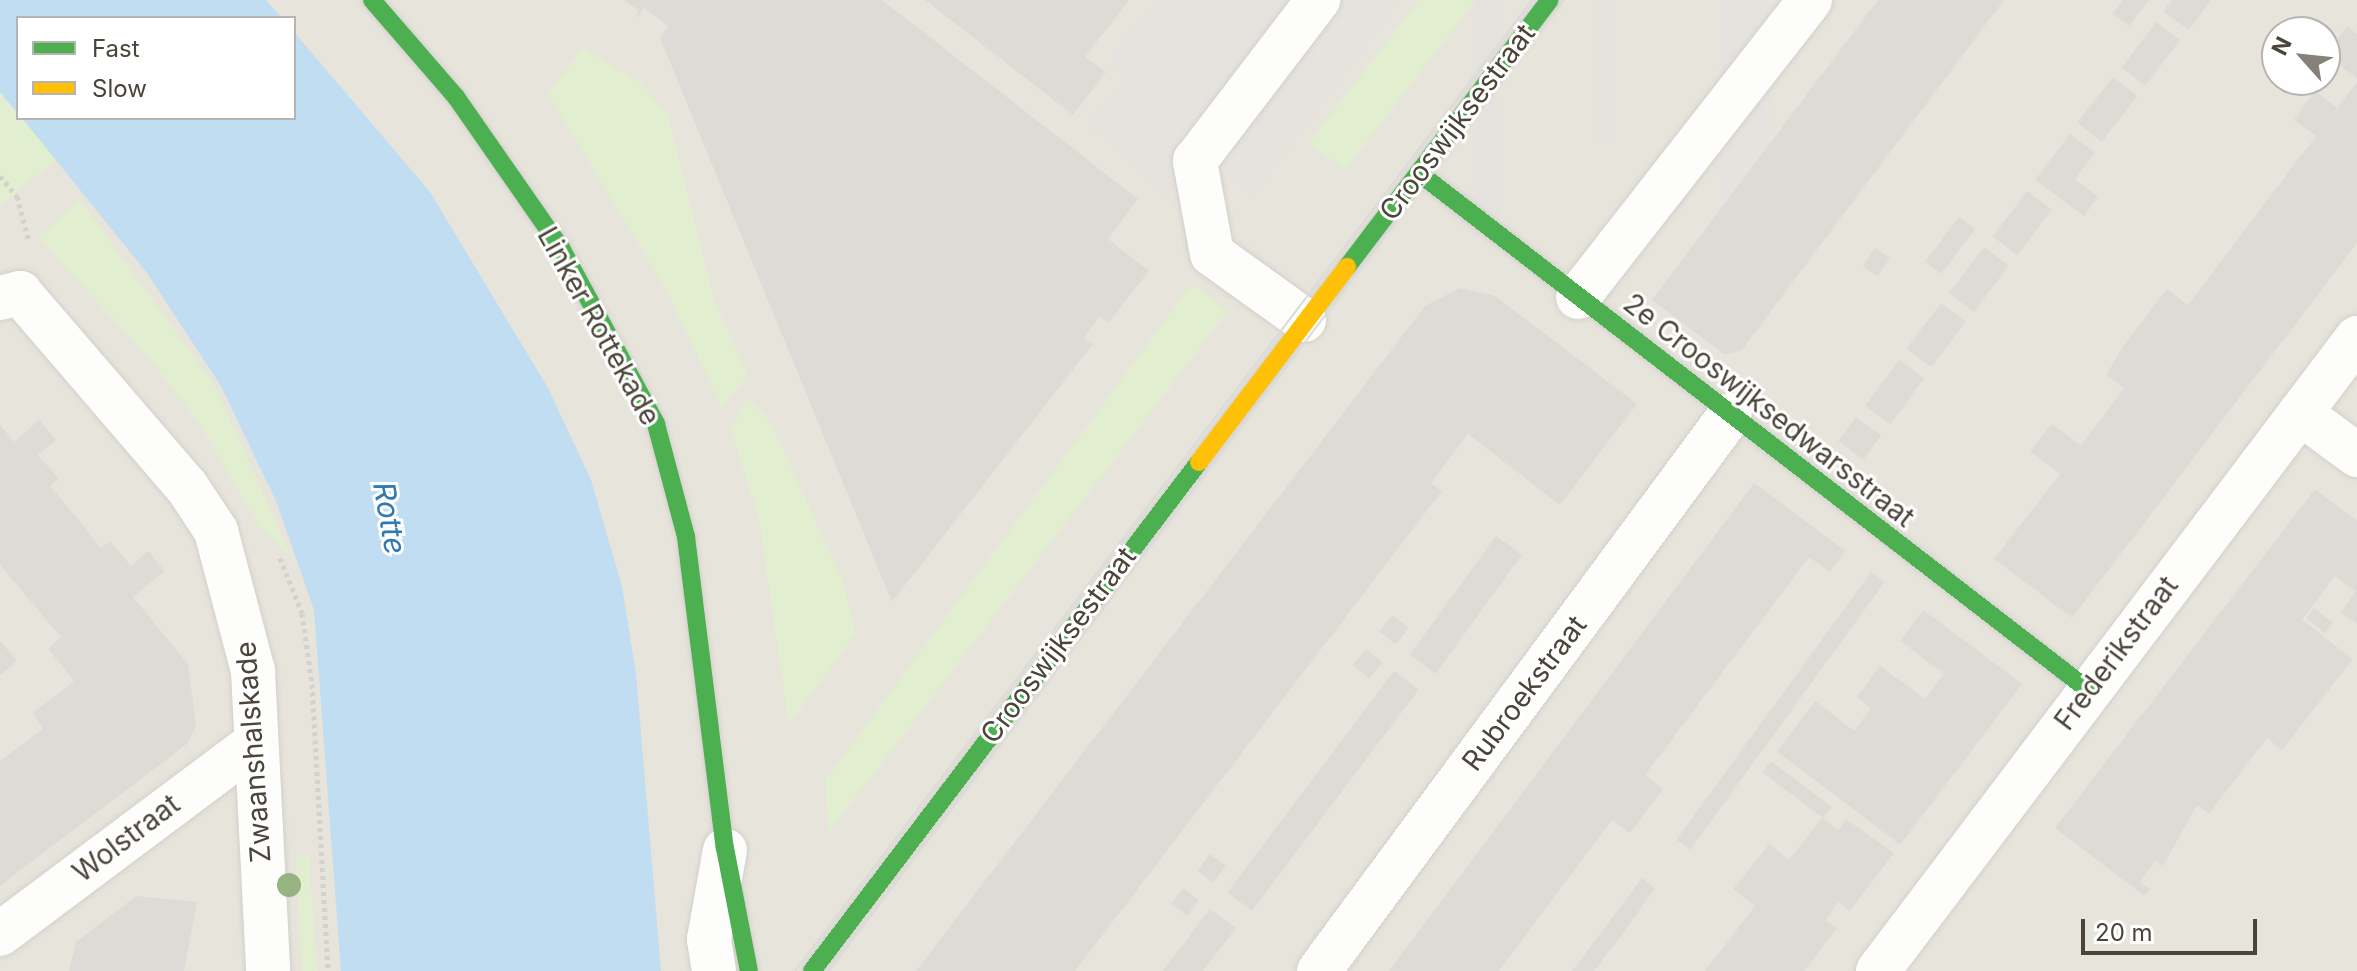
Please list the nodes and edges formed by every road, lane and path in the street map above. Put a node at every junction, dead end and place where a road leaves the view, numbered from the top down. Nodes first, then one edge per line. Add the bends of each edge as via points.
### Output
1 (372, 0) edge
2 (1318, 0) edge
3 (1550, 0) edge
4 (1810, 0) edge
5 (1419, 173) junction
6 (1578, 297) junction
7 (0, 298) edge
8 (1304, 320) junction
9 (2357, 338) edge
10 (1730, 415) junction
11 (2337, 432) edge
12 (2087, 689) junction
13 (254, 744) junction
14 (725, 848) junction
15 (0, 934) edge
16 (268, 971) edge
17 (714, 971) edge
18 (749, 971) edge
19 (812, 971) edge
20 (1319, 971) edge
21 (1878, 971) edge

1 - 14 street, Linker Rottekade via 456,97 561,248 656,424 686,537
2 - 8 street via 1195,161 1212,254
3 - 5 street, Crooswijksestraat
4 - 6 street
5 - 6 street, 2e Crooswijksedwarsstraat
5 - 8 street, Crooswijksestraat
6 - 10 street, 2e Crooswijksedwarsstraat
7 - 13 street, Zwaanshalskade via 20,293 187,487 216,531 253,671
8 - 19 street, Crooswijksestraat
9 - 11 street, Frederikstraat
10 - 12 street, 2e Crooswijksedwarsstraat
10 - 20 street, Rubroekstraat
11 - 12 street, Frederikstraat
12 - 21 street, Frederikstraat
13 - 15 street, Wolstraat
13 - 16 street, Zwaanshalskade
14 - 17 street, Linker Rottekade via 709,939
14 - 18 street, Linker Rottekade

